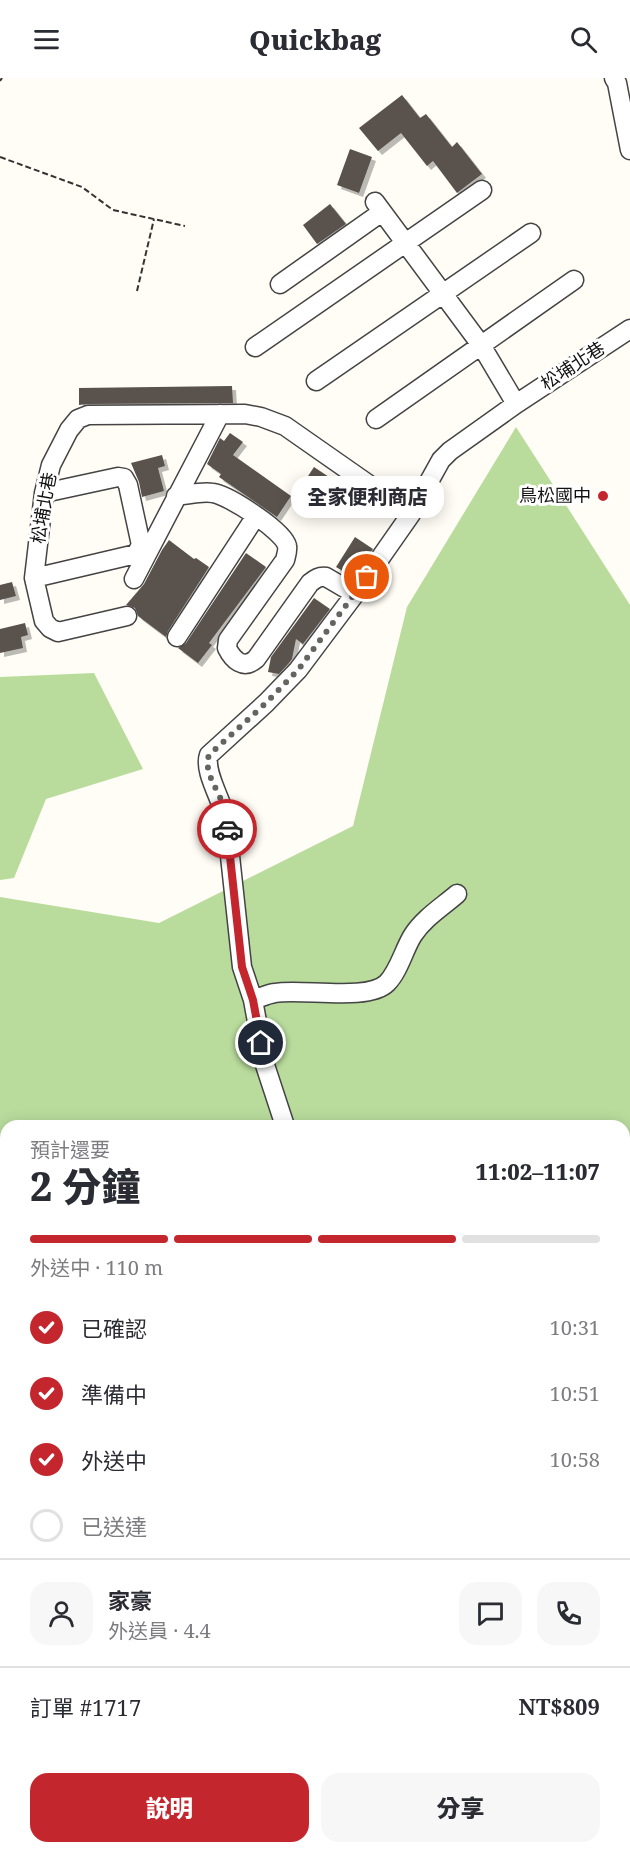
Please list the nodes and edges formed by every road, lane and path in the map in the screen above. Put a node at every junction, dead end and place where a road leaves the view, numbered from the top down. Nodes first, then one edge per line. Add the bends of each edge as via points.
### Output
1 (614, 78) edge
2 (630, 150) edge
3 (0, 157) edge
4 (482, 190) dead end
5 (154, 219) junction
6 (186, 226) dead end
7 (531, 233) dead end
8 (405, 243) junction
9 (574, 280) dead end
10 (280, 284) dead end
11 (137, 291) dead end
12 (443, 294) junction
13 (630, 329) edge
14 (481, 345) junction
15 (255, 347) dead end
16 (316, 381) dead end
17 (516, 404) junction
18 (220, 414) junction
19 (376, 419) dead end
20 (44, 493) junction
21 (176, 496) junction
22 (411, 514) junction
23 (256, 516) junction
24 (34, 578) junction
25 (134, 579) dead end
26 (355, 594) junction
27 (127, 616) dead end
28 (177, 637) dead end
29 (457, 894) dead end
30 (253, 1000) junction
31 (283, 1120) edge

1 - 2 lane
3 - 5 path via 82,187 113,210
4 - 8 lane
5 - 6 path
5 - 11 path
7 - 12 lane
8 - 10 lane via 379,207
8 - 12 lane
8 - 15 lane
9 - 14 lane
12 - 14 lane
12 - 16 lane
13 - 17 lane, 松埔北巷
14 - 17 lane
14 - 19 lane
17 - 22 lane, 松埔北巷 via 441,460
18 - 20 lane, 松埔北巷 via 88,415 78,419 51,465
18 - 21 lane
18 - 22 lane, 松埔北巷 via 261,417 285,426
20 - 24 lane, 松埔北巷
20 - 24 lane via 124,478 141,545 136,554
21 - 23 lane via 222,495
21 - 25 lane
22 - 26 lane, 松埔北巷
23 - 26 lane via 288,547 285,560 228,640 227,648 237,662 245,665 256,659 315,579 326,577
23 - 28 lane
24 - 27 lane, 松埔北巷 via 44,621 58,632
26 - 30 lane, 松埔北巷 via 298,670 206,762 224,806 242,967
29 - 30 lane via 424,921 386,984 354,993 274,993
30 - 31 lane, 松埔北巷 via 265,1065

